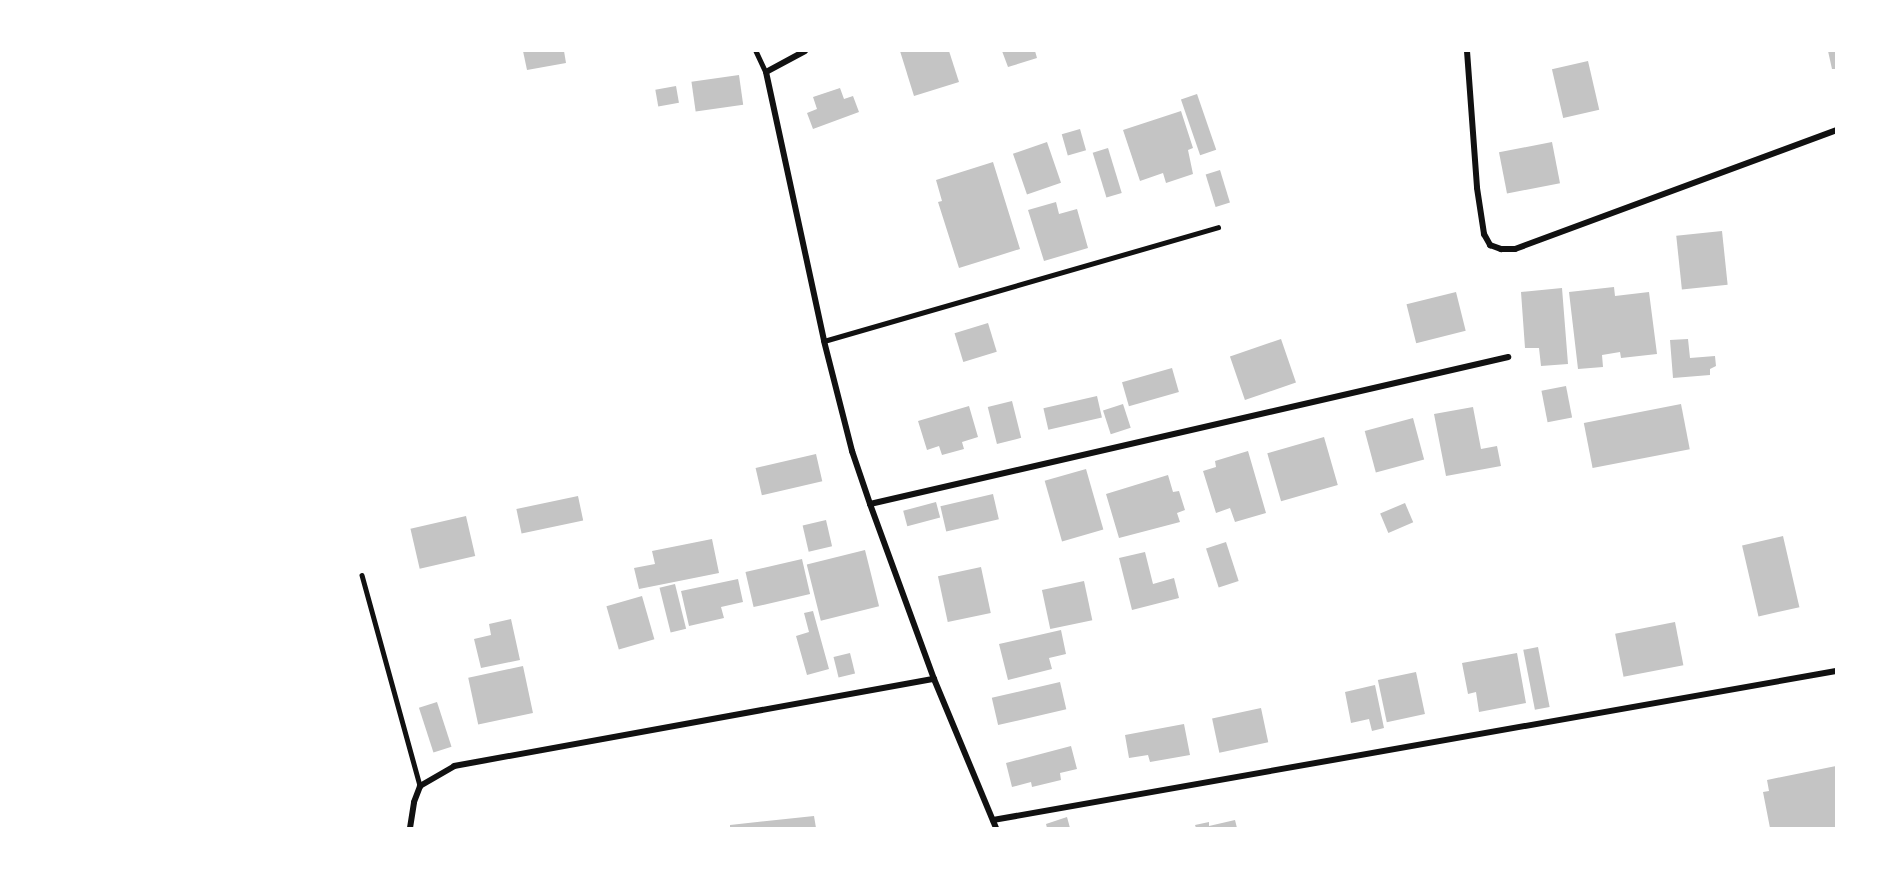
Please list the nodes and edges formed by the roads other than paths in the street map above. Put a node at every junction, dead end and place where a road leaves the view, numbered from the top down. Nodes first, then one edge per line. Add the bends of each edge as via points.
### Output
1 (756, 51) edge
2 (805, 51) edge
3 (1467, 51) edge
4 (765, 72) junction
5 (1836, 130) edge
6 (1218, 227) dead end
7 (824, 341) junction
8 (1508, 357) dead end
9 (870, 504) junction
10 (362, 575) dead end
11 (1836, 671) edge
12 (934, 679) junction
13 (420, 786) junction
14 (993, 820) junction
15 (410, 828) edge
16 (996, 828) edge

1 - 4 lane
2 - 4 street
3 - 5 street via 1484,234 1490,245 1501,249 1515,249
4 - 7 street
6 - 7 lane
7 - 9 street
8 - 9 street
9 - 12 street
10 - 13 lane
11 - 14 street
12 - 13 street via 454,766
12 - 14 street
13 - 15 street
14 - 16 street

